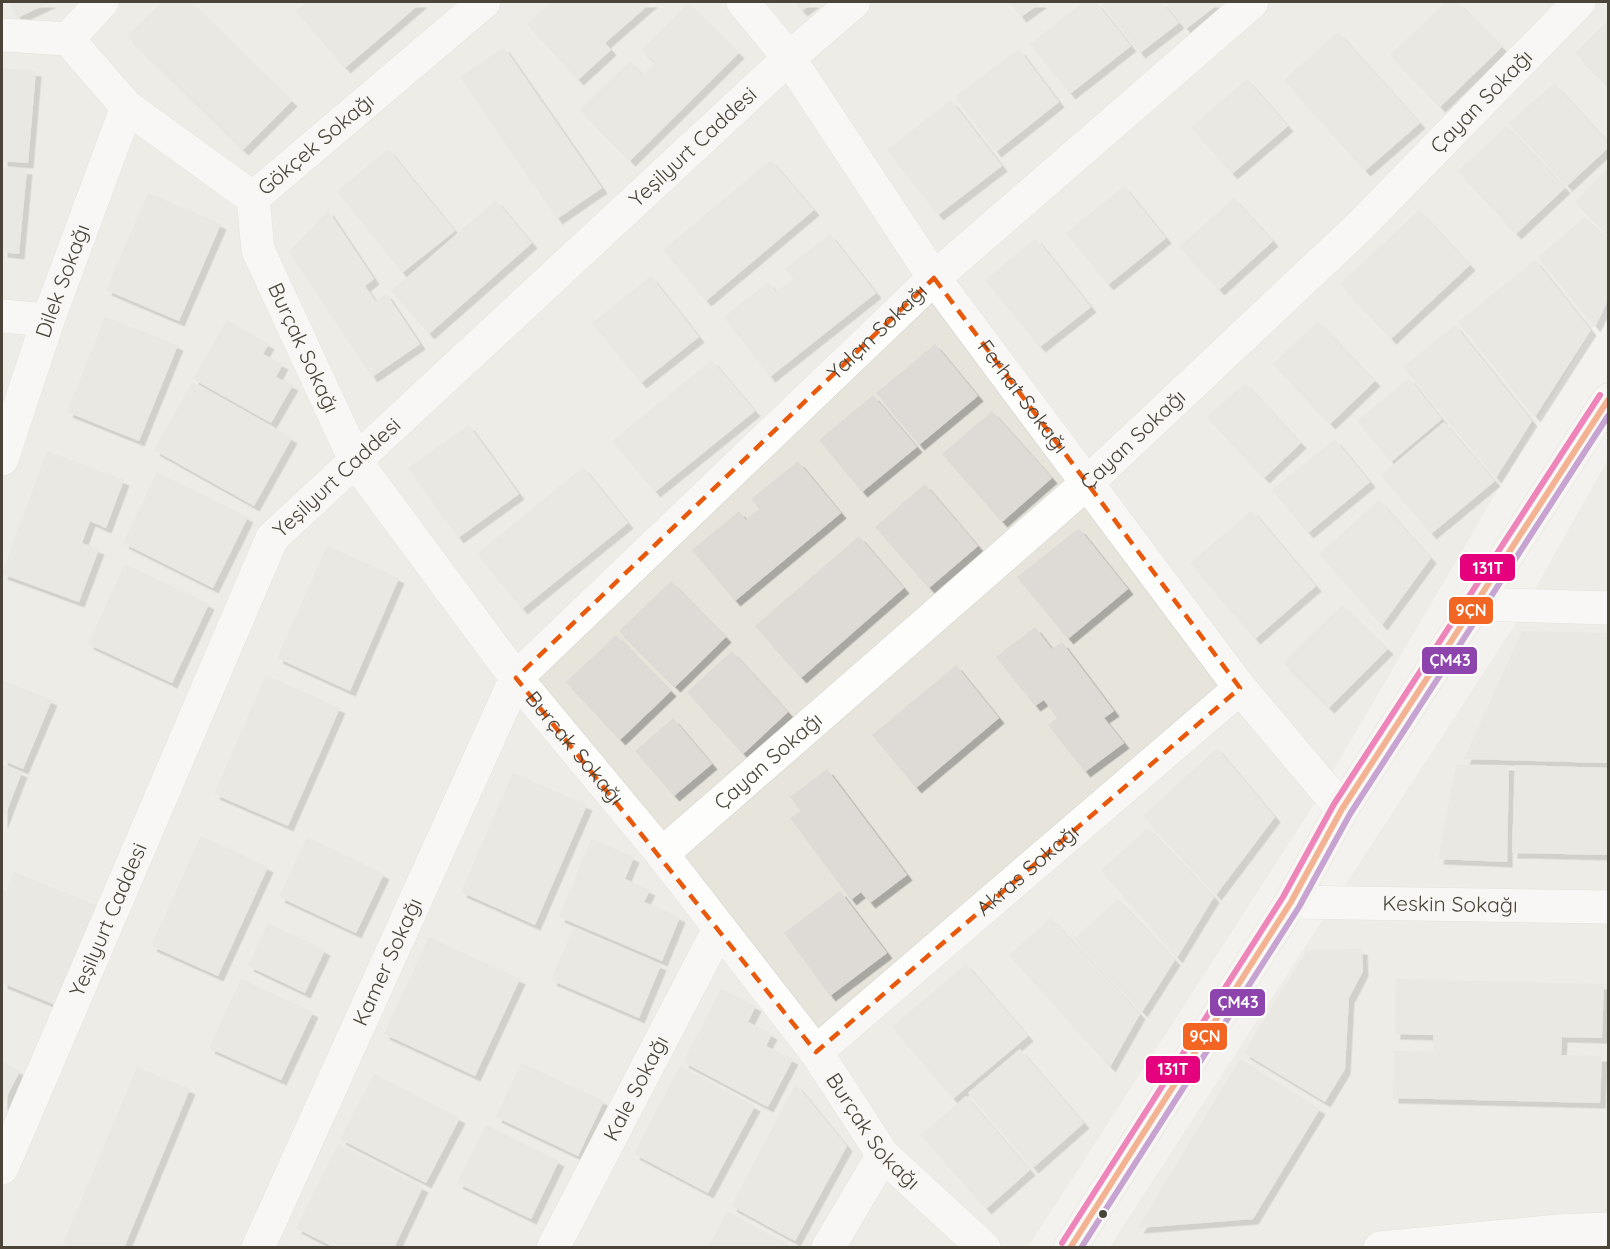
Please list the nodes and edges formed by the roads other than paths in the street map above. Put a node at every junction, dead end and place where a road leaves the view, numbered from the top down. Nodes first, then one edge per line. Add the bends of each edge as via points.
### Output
1 (102, 2) edge
2 (484, 2) edge
3 (743, 2) edge
4 (854, 2) edge
5 (1252, 2) edge
6 (1579, 2) edge
7 (2, 35) edge
8 (68, 39) junction
9 (789, 58) junction
10 (127, 106) junction
11 (253, 198) junction
12 (934, 278) junction
13 (2, 316) edge
14 (48, 321) junction
15 (1608, 400) edge
16 (2, 459) edge
17 (356, 462) junction
18 (1087, 483) junction
19 (1474, 604) junction
20 (1608, 608) edge
21 (516, 678) junction
22 (1240, 688) junction
23 (1342, 809) junction
24 (662, 854) junction
25 (1291, 902) junction
26 (1608, 907) edge
27 (719, 929) junction
28 (816, 1052) junction
29 (883, 1155) junction
30 (2, 1168) edge
31 (1608, 1229) edge
32 (1558, 1239) edge
33 (258, 1248) edge
34 (554, 1248) edge
35 (828, 1248) edge
36 (984, 1248) edge
37 (1070, 1248) edge
38 (1380, 1248) edge

1 - 8 street
2 - 11 street, Gökçek Sokağı
3 - 9 street, Ferhat Sokağı
4 - 9 street, Yeşilyurt Caddesi
5 - 12 street, Yalçın Sokağı
6 - 18 street, Çayan Sokağı via 1359,227
7 - 8 street
8 - 10 street, Gökçek Sokağı
9 - 12 street, Ferhat Sokağı
9 - 17 street, Yeşilyurt Caddesi
10 - 11 street, Gökçek Sokağı
10 - 14 street, Dilek Sokağı
11 - 17 street, Burçak Sokağı via 258,250
12 - 18 street, Ferhat Sokağı
12 - 21 street, Yalçın Sokağı
13 - 14 street
14 - 16 street, Dilek Sokağı
15 - 19 street
17 - 21 street, Burçak Sokağı
17 - 30 street, Yeşilyurt Caddesi via 272,538
18 - 22 street, Ferhat Sokağı
18 - 24 street, Çayan Sokağı
19 - 20 street
19 - 23 street
21 - 24 street, Burçak Sokağı
21 - 33 street, Kamer Sokağı
22 - 23 street, Ferhat Sokağı
22 - 28 street, Akras Sokağı
23 - 25 street
24 - 27 street, Burçak Sokağı
25 - 26 street, Keskin Sokağı
25 - 37 street
27 - 28 street, Burçak Sokağı
27 - 34 street, Kale Sokağı
28 - 29 street, Burçak Sokağı
29 - 35 street
29 - 36 street, Burçak Sokağı
31 - 32 street
32 - 38 street

